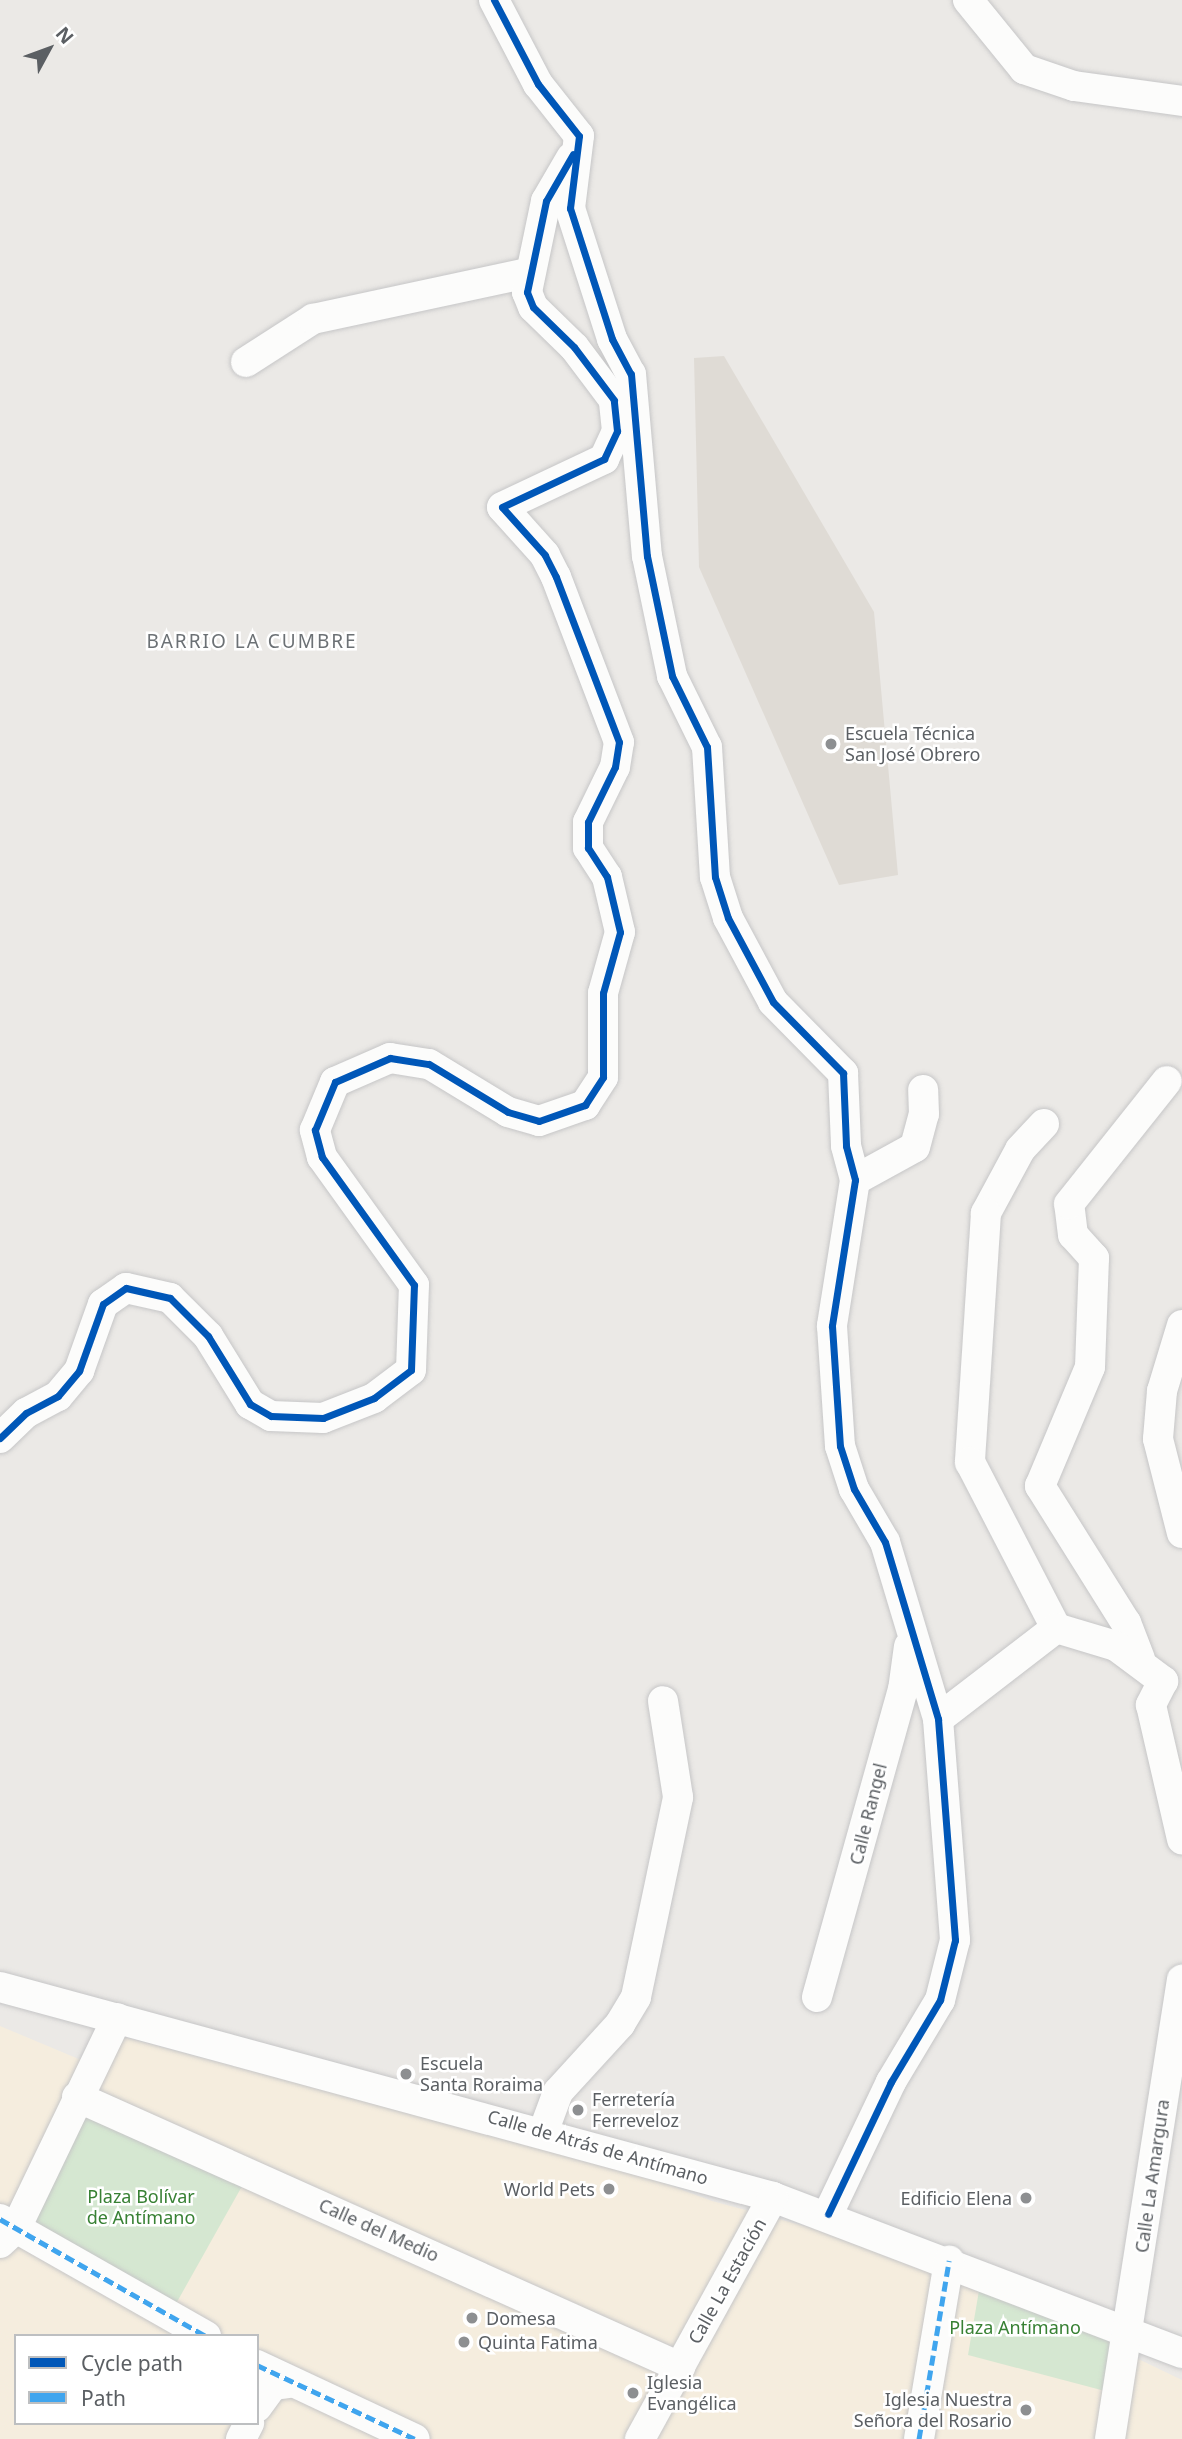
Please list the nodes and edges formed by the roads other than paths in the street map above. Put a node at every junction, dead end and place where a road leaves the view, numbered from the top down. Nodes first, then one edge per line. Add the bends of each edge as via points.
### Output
1 (494, 0) edge
2 (968, 0) edge
3 (1182, 101) edge
4 (579, 136) junction
5 (528, 273) junction
6 (246, 362) dead end
7 (1167, 1081) dead end
8 (923, 1090) dead end
9 (1044, 1124) dead end
10 (855, 1180) junction
11 (1182, 1325) edge
12 (0, 1438) edge
13 (1182, 1533) edge
14 (1056, 1628) junction
15 (911, 1630) junction
16 (1140, 1660) junction
17 (1172, 1677) edge
18 (663, 1701) dead end
19 (938, 1719) junction
20 (1182, 1839) edge
21 (1182, 1980) edge
22 (0, 1987) edge
23 (817, 1997) dead end
24 (117, 2018) junction
25 (77, 2097) junction
26 (544, 2130) junction
27 (773, 2197) junction
28 (828, 2214) junction
29 (4, 2233) edge
30 (949, 2261) junction
31 (1129, 2331) junction
32 (179, 2334) edge
33 (202, 2334) edge
34 (1182, 2353) edge
35 (680, 2367) junction
36 (267, 2383) edge
37 (379, 2439) edge
38 (415, 2439) edge
39 (640, 2439) edge
40 (919, 2439) edge
41 (1110, 2439) edge

1 - 4 street via 538,84
2 - 3 street via 1024,69 1074,86
4 - 5 street via 546,201
4 - 10 street via 570,208 612,338 631,374 657,611 672,677 707,747 713,774 715,877 752,972 843,1073 846,1146
5 - 6 street via 313,319
5 - 12 street via 533,307 574,346 614,400 617,431 604,459 502,507 531,536 556,577 619,742 615,767 588,822 588,848 607,877 620,932 603,993 603,1077 585,1105 539,1121 508,1112 429,1064 390,1058 335,1082 315,1130 322,1157 414,1285 411,1370 374,1398 323,1418 271,1416 250,1404 186,1311 170,1298 126,1288 103,1304 79,1371 58,1396 26,1413
7 - 16 street via 1069,1204 1073,1235 1094,1258 1090,1367 1040,1486 1126,1623
8 - 10 street via 915,1147
9 - 14 street via 1020,1150 986,1213 970,1462
10 - 15 street via 832,1326 840,1446 854,1489 886,1542
11 - 13 street via 1162,1391 1158,1439
14 - 16 street
14 - 19 street
15 - 19 street
15 - 23 street, Calle Rangel via 903,1689
16 - 17 street
17 - 20 street via 1151,1705
18 - 26 street via 678,1797 636,1997 620,2024 558,2092
19 - 28 street via 954,1927 949,1975
21 - 31 street, Calle La Amargura
22 - 24 street, Calle de Atrás de Antímano
24 - 25 street
24 - 26 street, Calle de Atrás de Antímano
25 - 29 street
25 - 35 street, Calle del Medio
26 - 27 street, Calle de Atrás de Antímano
27 - 28 street, Calle de Atrás de Antímano
27 - 35 street, Calle La Estación
28 - 30 street, Calle de Atrás de Antímano
29 - 32 street
29 - 33 street
30 - 31 street, Calle de Atrás de Antímano
30 - 40 street
31 - 34 street, Calle de Atrás de Antímano
31 - 41 street, Calle La Amargura
35 - 39 street, Calle La Estación
36 - 37 street
36 - 38 street

